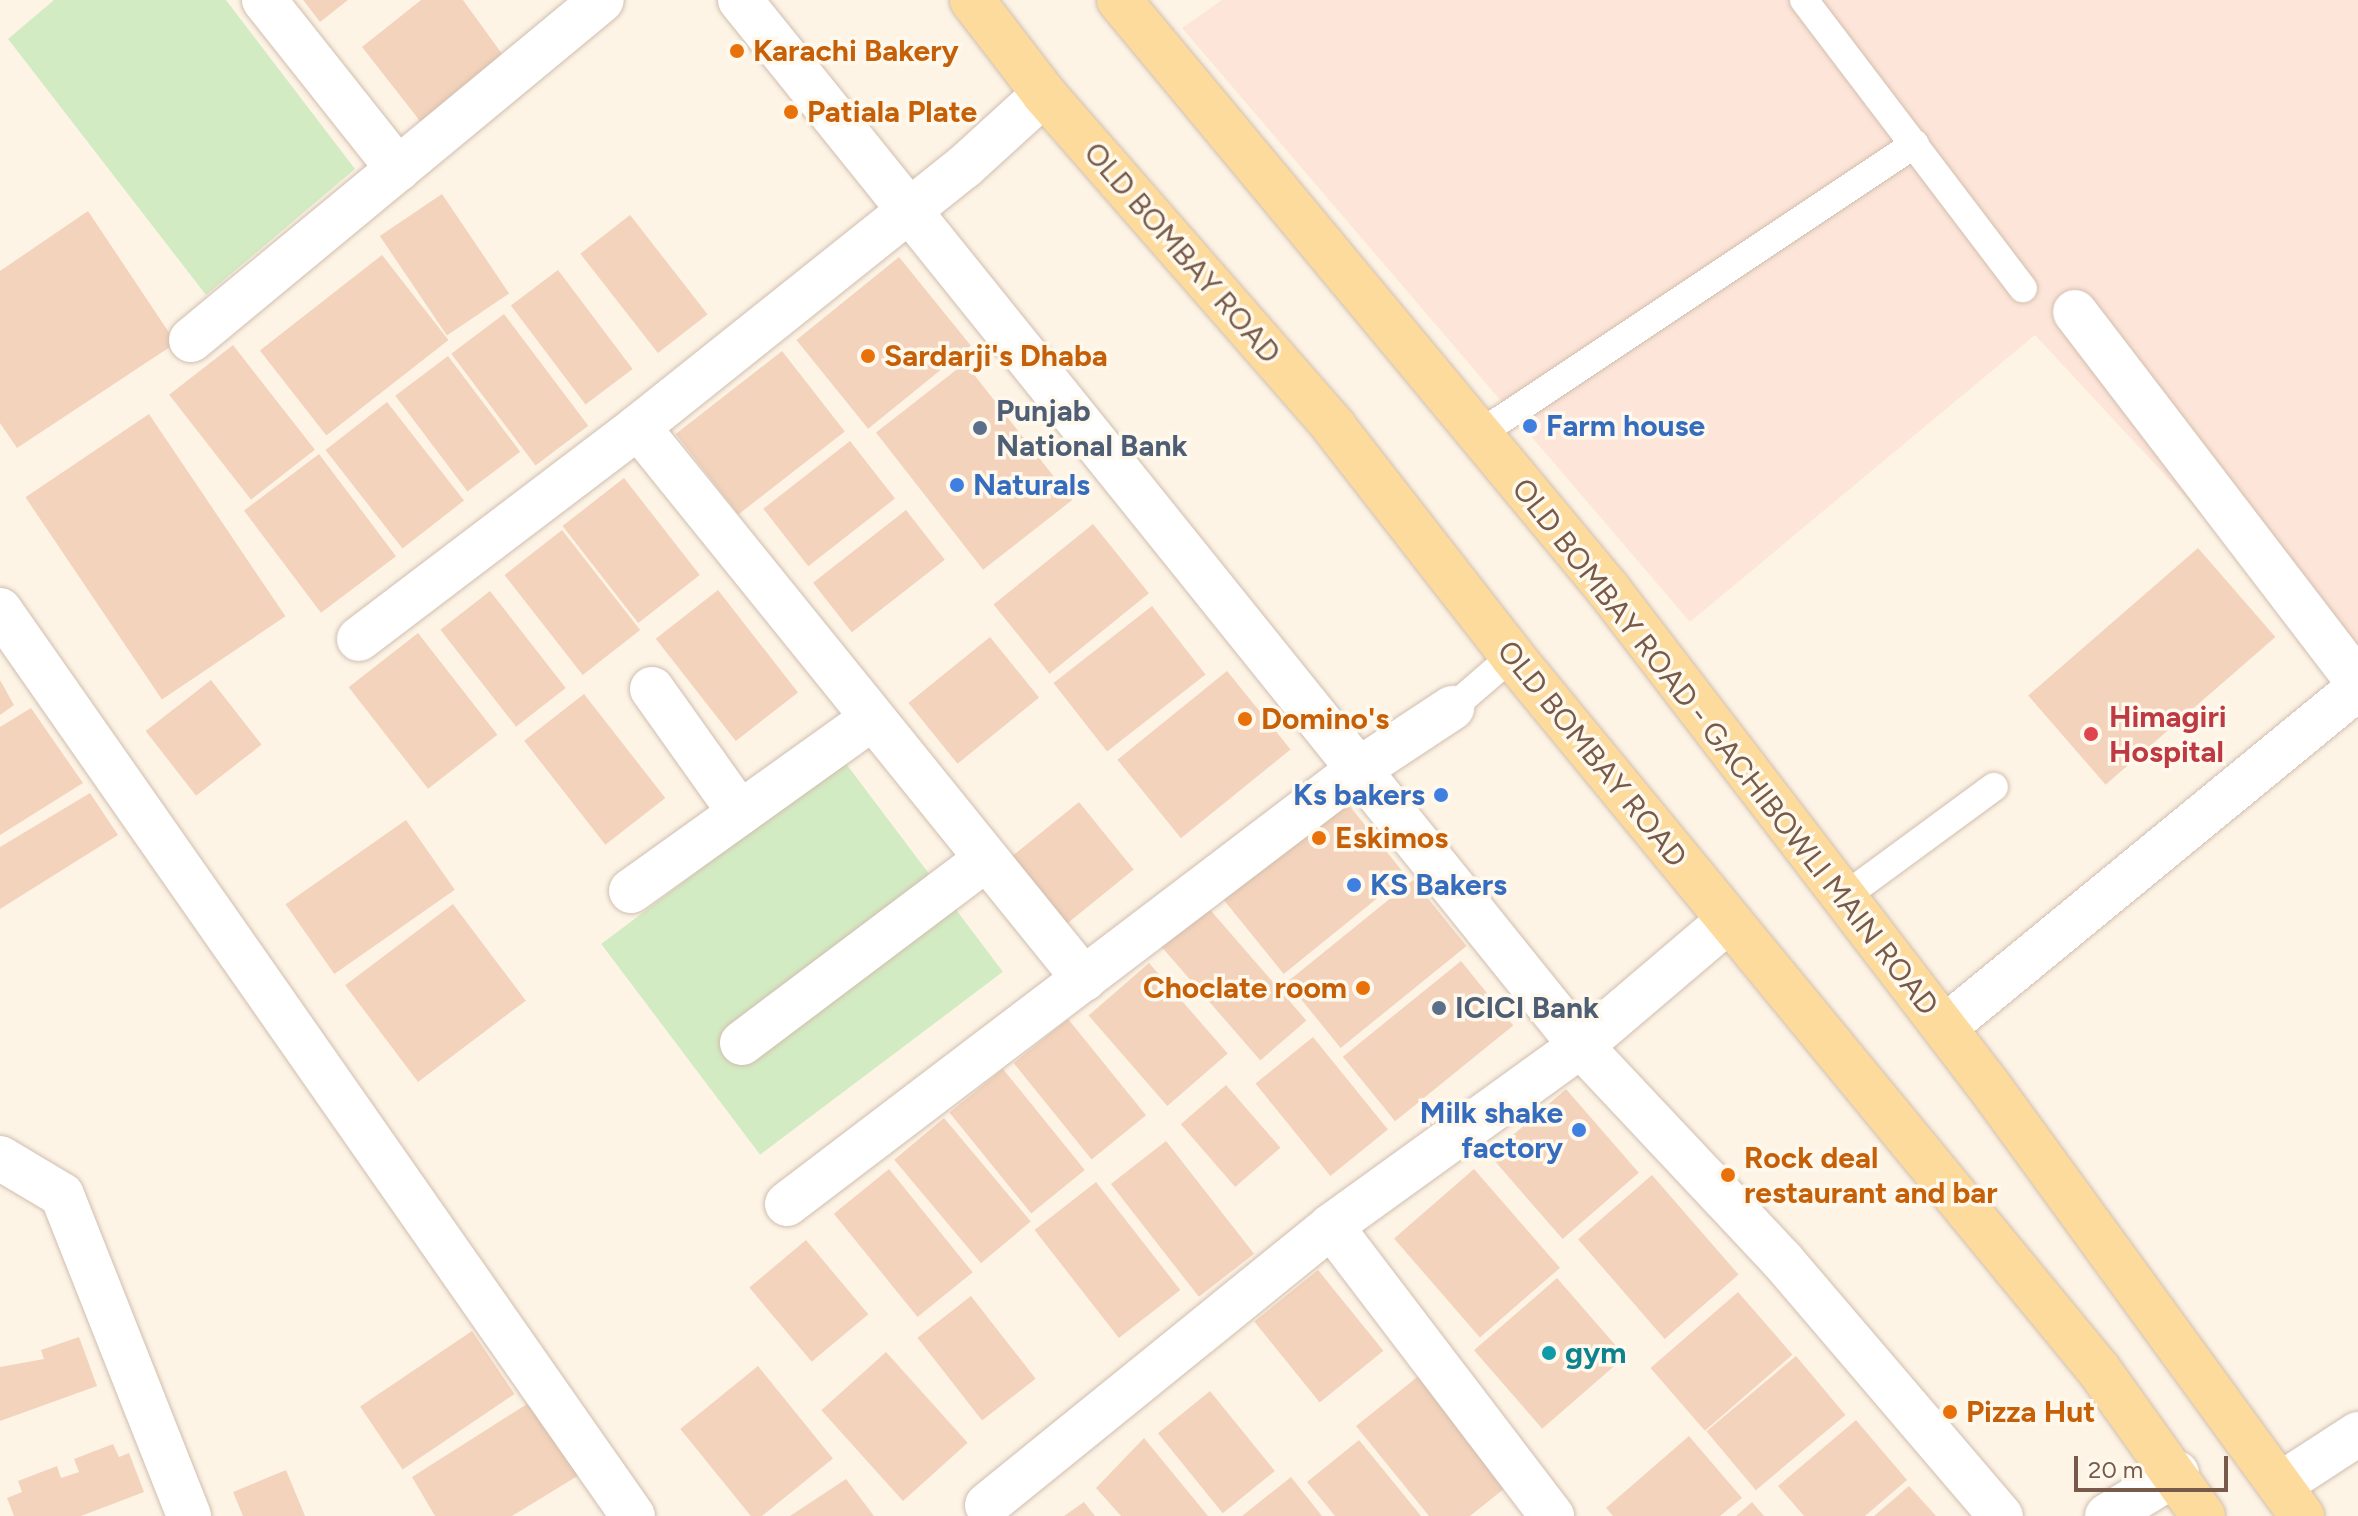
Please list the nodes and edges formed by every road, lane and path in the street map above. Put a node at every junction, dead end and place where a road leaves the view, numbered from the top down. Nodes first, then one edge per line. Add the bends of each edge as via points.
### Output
1 (264, 0) edge
2 (602, 0) edge
3 (740, 0) edge
4 (972, 0) edge
5 (1804, 0) edge
6 (1135, 6) edge
7 (1044, 94) junction
8 (1915, 144) junction
9 (398, 169) junction
10 (911, 204) junction
11 (2023, 288) dead end
12 (2075, 312) dead end
13 (191, 340) dead end
14 (638, 427) junction
15 (1478, 435) junction
16 (0, 610) edge
17 (359, 639) dead end
18 (1512, 656) junction
19 (2358, 682) edge
20 (2358, 688) edge
21 (652, 689) dead end
22 (1452, 708) joint
23 (870, 720) junction
24 (1358, 770) junction
25 (1994, 787) dead end
26 (740, 813) junction
27 (986, 859) junction
28 (631, 891) dead end
29 (1844, 897) junction
30 (1728, 921) junction
31 (1084, 979) junction
32 (1945, 1027) junction
33 (742, 1043) dead end
34 (1581, 1046) junction
35 (0, 1158) edge
36 (787, 1204) dead end
37 (1331, 1226) junction
38 (2358, 1434) edge
39 (2177, 1473) junction
40 (2292, 1500) edge
41 (987, 1505) dead end
42 (1542, 1513) edge
43 (189, 1516) edge
44 (633, 1516) edge
45 (2001, 1516) edge
46 (2107, 1516) edge
47 (2203, 1516) edge

1 - 9 street
2 - 9 street
3 - 10 street
4 - 7 main road, OLD BOMBAY ROAD
5 - 8 lane
6 - 15 main road, OLD BOMBAY ROAD - GACHIBOWLI MAIN ROAD
7 - 10 street
7 - 18 main road, OLD BOMBAY ROAD via 1334,427
8 - 11 lane
8 - 15 lane
9 - 13 street
10 - 14 street
10 - 24 street
12 - 19 street
14 - 17 street
14 - 23 street
15 - 29 main road, OLD BOMBAY ROAD - GACHIBOWLI MAIN ROAD via 1608,589
16 - 44 street
18 - 22 lane
18 - 30 main road, OLD BOMBAY ROAD
20 - 32 street
21 - 26 street
22 - 24 street
23 - 26 street
23 - 27 street
24 - 31 street
24 - 34 street
25 - 29 lane
26 - 28 street
27 - 31 street
27 - 33 street
29 - 32 main road, OLD BOMBAY ROAD - GACHIBOWLI MAIN ROAD
30 - 34 street
30 - 39 main road, OLD BOMBAY ROAD
31 - 36 street
32 - 40 main road, OLD BOMBAY ROAD - GACHIBOWLI MAIN ROAD
34 - 37 street
34 - 45 street via 1782,1260
35 - 43 street via 62,1195
37 - 41 street
37 - 42 street
38 - 40 street
39 - 46 street
39 - 47 main road, OLD BOMBAY ROAD

